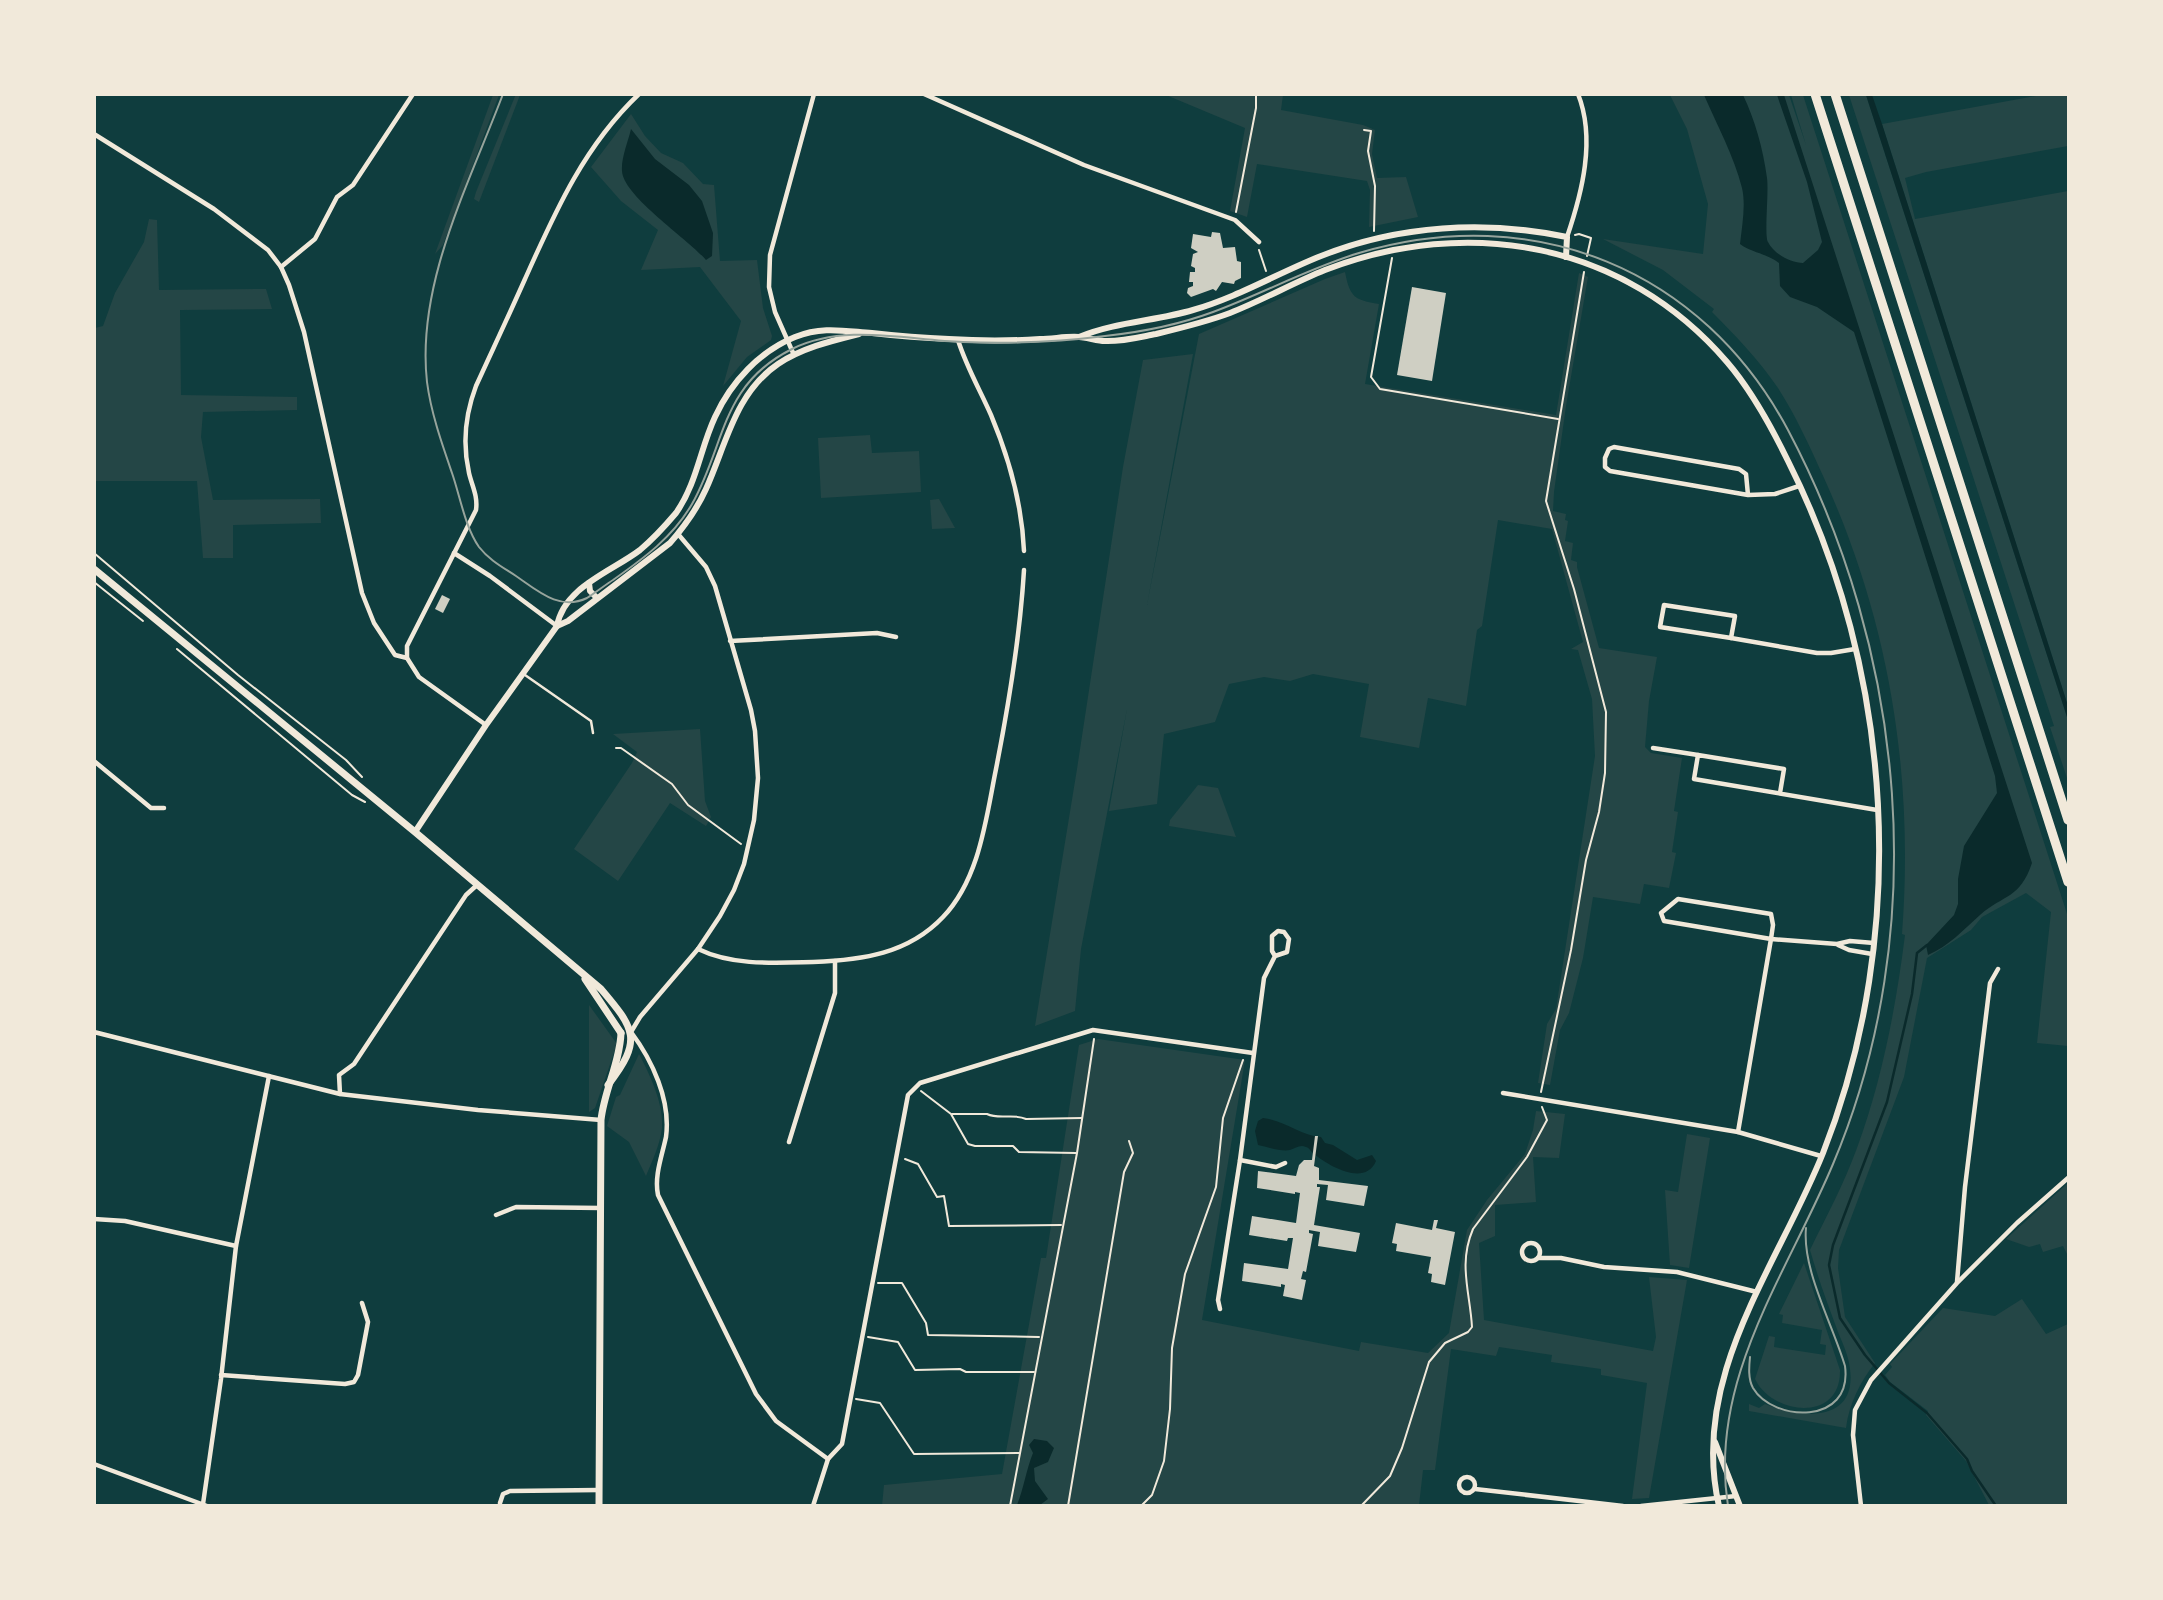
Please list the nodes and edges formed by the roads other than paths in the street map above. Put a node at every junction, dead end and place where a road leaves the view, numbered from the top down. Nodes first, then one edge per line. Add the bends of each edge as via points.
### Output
1 (413, 94) edge
2 (639, 94) edge
3 (814, 94) edge
4 (924, 94) edge
5 (1578, 94) edge
6 (1815, 94) edge
7 (1835, 94) edge
8 (94, 134) edge
9 (1567, 237) junction
10 (1259, 242) road end
11 (1566, 257) junction
12 (281, 267) junction
13 (863, 333) junction
14 (1079, 337) junction
15 (958, 340) junction
16 (787, 341) junction
17 (794, 355) junction
18 (1800, 486) junction
19 (1748, 495) junction
20 (678, 534) junction
21 (1024, 551) dead end
22 (454, 554) junction
23 (94, 569) edge
24 (1024, 570) dead end
25 (589, 583) junction
26 (597, 598) junction
27 (557, 626) junction
28 (896, 637) dead end
29 (1731, 638) junction
30 (730, 641) junction
31 (1856, 649) junction
32 (407, 658) junction
33 (522, 674) junction
34 (486, 725) junction
35 (593, 733) dead end
36 (1653, 748) dead end
37 (1698, 755) junction
38 (94, 761) edge
39 (1780, 793) junction
40 (164, 807) dead end
41 (1878, 810) junction
42 (2068, 820) edge
43 (415, 832) junction
44 (2068, 882) edge
45 (477, 885) junction
46 (1772, 939) junction
47 (1874, 943) junction
48 (1837, 944) junction
49 (698, 949) junction
50 (1872, 954) junction
51 (1275, 956) junction
52 (835, 961) junction
53 (1998, 969) dead end
54 (580, 973) junction
55 (94, 1032) edge
56 (631, 1032) junction
57 (621, 1033) junction
58 (1253, 1053) junction
59 (269, 1076) junction
60 (608, 1084) junction
61 (1503, 1093) dead end
62 (340, 1094) junction
63 (601, 1120) junction
64 (1738, 1132) junction
65 (789, 1142) dead end
66 (1822, 1156) junction
67 (1240, 1160) junction
68 (1285, 1163) dead end
69 (2068, 1178) edge
70 (601, 1208) junction
71 (496, 1215) dead end
72 (94, 1219) edge
73 (236, 1246) junction
74 (1538, 1258) dead end
75 (1956, 1283) junction
76 (1757, 1292) junction
77 (362, 1303) dead end
78 (1220, 1308) dead end
79 (221, 1375) junction
80 (1713, 1438) junction
81 (828, 1459) junction
82 (94, 1464) edge
83 (1475, 1489) dead end
84 (600, 1490) junction
85 (1736, 1496) junction
86 (1718, 1502) edge
87 (500, 1503) dead end
88 (205, 1505) edge
89 (599, 1506) edge
90 (813, 1506) edge
91 (1623, 1506) edge
92 (1641, 1506) edge
93 (1740, 1506) edge
94 (1861, 1506) edge

1 - 12 street via 353,185 337,197 315,239
2 - 22 street via 586,156 565,192 476,386 468,406 465,443 476,510
3 - 16 street via 771,255 769,286
4 - 10 street via 1084,165 1235,220
5 - 9 street via 1586,117 1587,143
6 - 44 highway
7 - 42 highway
8 - 12 street via 249,233
9 - 11 street
9 - 14 street via 1475,226 1373,239 1318,257 1194,310 1101,328
11 - 14 street via 1482,241 1394,250 1322,271 1202,322 1144,337 1103,341
11 - 18 street via 1629,283 1698,332 1762,412
12 - 32 street via 304,332 362,593 374,624 395,655
13 - 15 street
13 - 16 street via 820,330
13 - 17 street
14 - 15 street
15 - 21 street via 1007,460 1023,524
16 - 17 street
16 - 25 street via 747,369 728,393 712,422 687,495 663,528
17 - 20 street via 764,376 738,409 706,489
18 - 19 street via 1775,494
18 - 31 street via 1841,594
19 - 19 street via 1746,474 1739,469 1614,447 1605,458 1610,471
20 - 26 street
20 - 30 street via 706,567
22 - 27 street
22 - 32 street via 411,635
23 - 43 main road
24 - 52 street via 1008,708 983,832 962,889 944,916 911,943 862,960
25 - 26 street
25 - 27 street via 559,613
26 - 27 street
27 - 33 street
28 - 30 street via 877,633
29 - 29 street via 1735,616 1664,605 1660,627
29 - 31 street via 1817,653
30 - 49 street via 755,731 758,778 751,837 734,890
31 - 41 street via 1869,716
32 - 34 street via 419,677
33 - 34 street
33 - 35 lane via 591,721
34 - 43 street
36 - 37 street
37 - 39 street via 1784,769
37 - 39 street via 1694,779
38 - 40 street via 151,808
39 - 41 street
41 - 47 street via 1880,878
43 - 45 main road
45 - 54 main road
45 - 62 street via 354,1064 339,1075
46 - 46 street via 1771,914 1678,899 1661,913 1664,921
46 - 48 street
46 - 64 street
47 - 48 street
47 - 50 street
48 - 50 street
49 - 52 street via 739,961
49 - 56 street
50 - 66 street via 1861,1033
51 - 51 street via 1287,952 1289,939 1284,932 1272,936
51 - 58 street via 1265,978
52 - 65 street via 835,993
53 - 75 street via 1990,983
54 - 56 main road via 625,1016
54 - 57 main road
55 - 59 street
56 - 57 main road
56 - 60 main road via 624,1062
56 - 81 street via 653,1069 666,1116 658,1195 756,1394 776,1420
57 - 60 main road
58 - 67 street
58 - 81 street via 1093,1030 920,1083 908,1095 842,1444
59 - 62 street
59 - 73 street
60 - 63 main road
61 - 64 street
62 - 63 street
63 - 70 main road
64 - 66 street
66 - 76 street
67 - 68 street via 1276,1167
67 - 78 street
69 - 75 street
70 - 71 street via 516,1207
70 - 84 main road
72 - 73 street via 136,1223
73 - 79 street
74 - 76 street via 1677,1272
75 - 94 street via 1882,1366 1856,1410 1853,1435
76 - 80 street via 1721,1387
77 - 79 street via 368,1322 354,1382
79 - 88 street
80 - 85 street
80 - 86 street
81 - 90 street
82 - 88 street
83 - 91 street
84 - 87 street via 510,1491
84 - 89 main road
85 - 86 street
85 - 93 street
86 - 92 street

